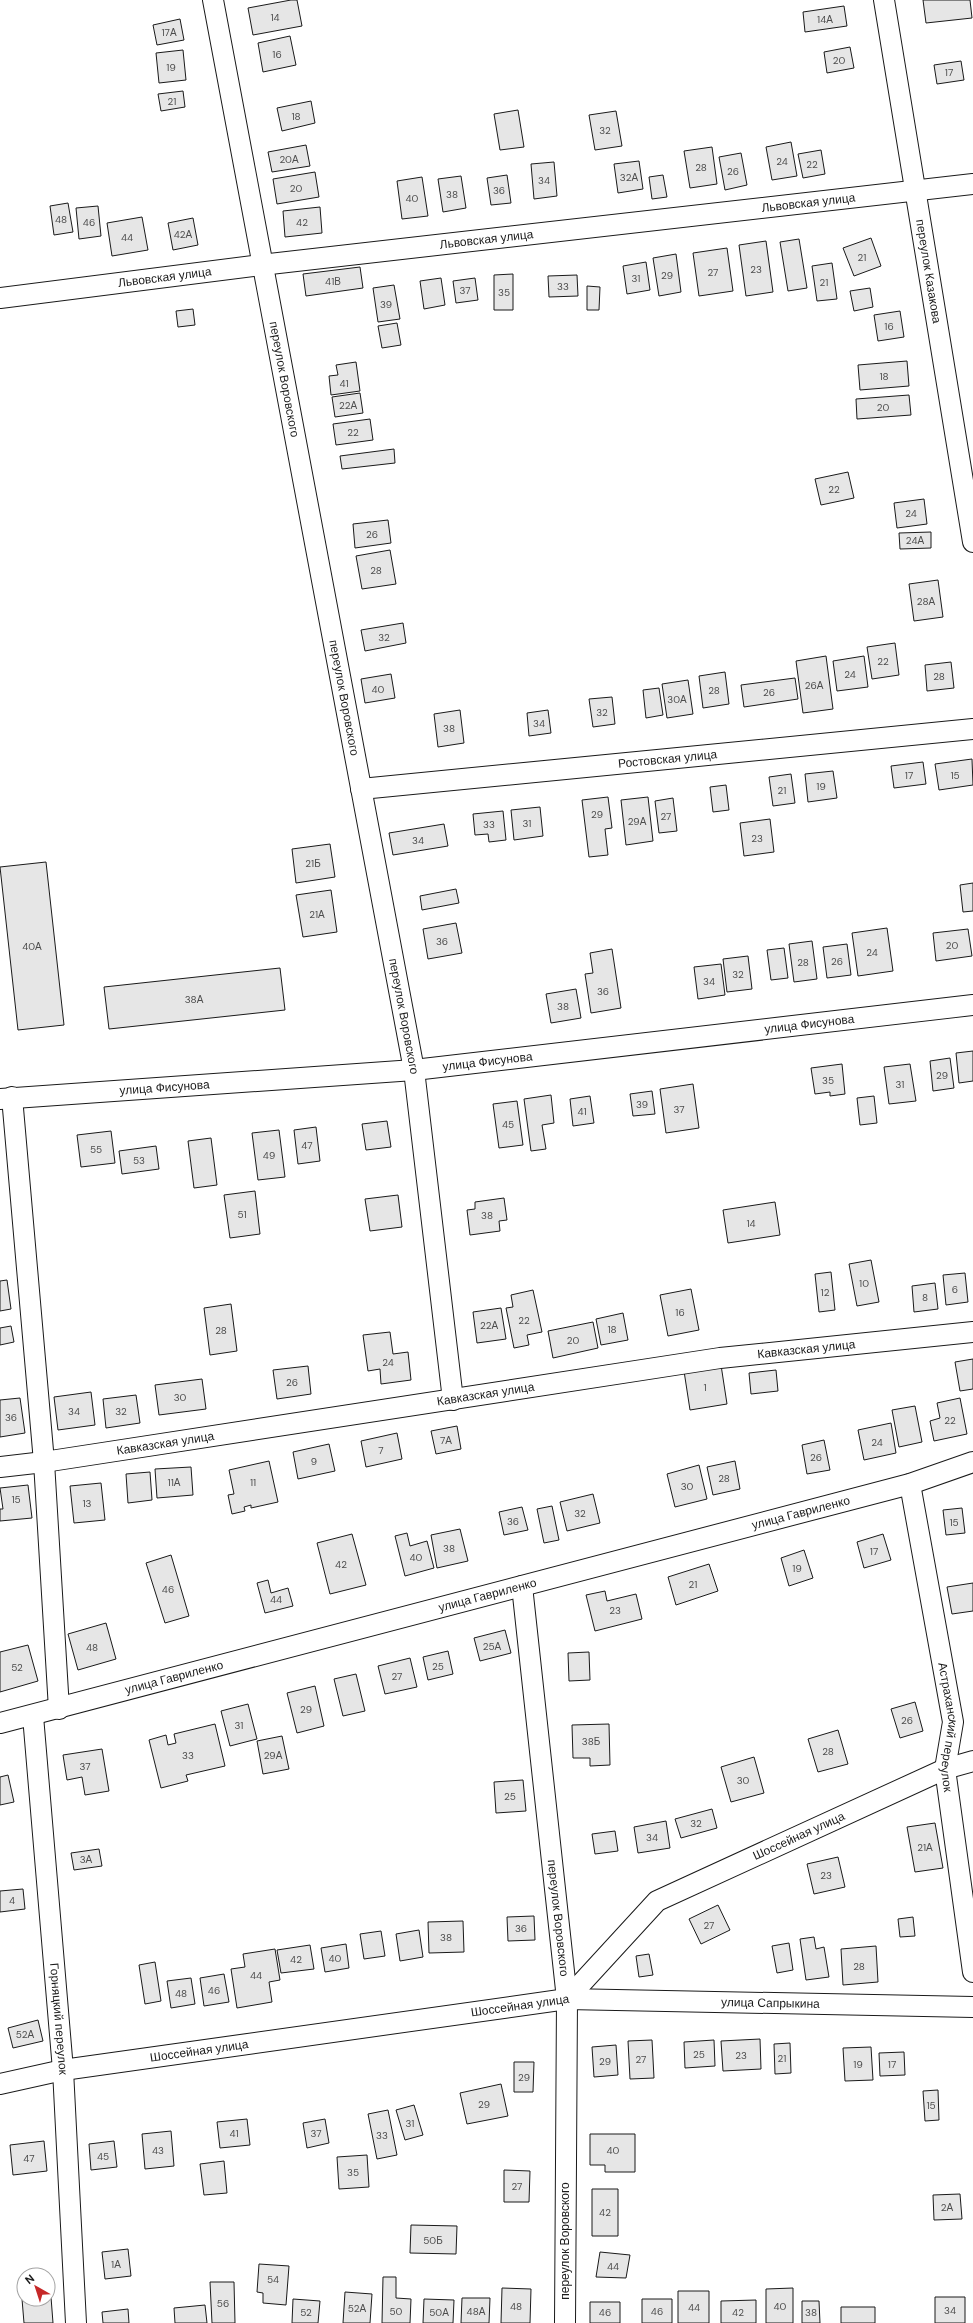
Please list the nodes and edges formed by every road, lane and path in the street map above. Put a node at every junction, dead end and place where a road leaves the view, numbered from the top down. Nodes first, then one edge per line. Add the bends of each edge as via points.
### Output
1 (213, 0) edge
2 (884, 0) edge
3 (973, 184) edge
4 (914, 191) junction
5 (261, 265) junction
6 (0, 298) edge
7 (973, 542) edge
8 (973, 729) edge
9 (361, 789) junction
10 (973, 1005) edge
11 (414, 1070) junction
12 (6, 1098) edge
13 (973, 1332) edge
14 (453, 1400) junction
15 (44, 1462) junction
16 (973, 1462) edge
17 (0, 1467) edge
18 (910, 1484) junction
19 (522, 1586) junction
20 (59, 1709) junction
21 (33, 1716) junction
22 (0, 1723) edge
23 (973, 1761) edge
24 (945, 1769) junction
25 (973, 1972) edge
26 (567, 1999) junction
27 (973, 2007) edge
28 (63, 2070) junction
29 (0, 2084) edge
30 (76, 2323) edge
31 (564, 2323) edge

1 - 5 street, переулок Воровского
2 - 4 street, переулок Казакова
3 - 4 street, Львовская улица
4 - 5 street, Львовская улица
4 - 7 street, переулок Казакова
5 - 6 street, Львовская улица
5 - 9 street, переулок Воровского
8 - 9 street, Ростовская улица
9 - 11 street, переулок Воровского
10 - 11 street, улица Фисунова
11 - 12 street, улица Фисунова
11 - 14 street, переулок Воровского
12 - 15 street
13 - 14 street, Кавказская улица via 720,1358
14 - 15 street, Кавказская улица
15 - 17 street, Кавказская улица
15 - 20 street
16 - 18 street, улица Гавриленко
18 - 19 street, улица Гавриленко
18 - 24 street, Астраханский переулок via 953,1722
19 - 20 street, улица Гавриленко
19 - 26 street, переулок Воровского
20 - 21 street, улица Гавриленко
21 - 22 street, улица Гавриленко
21 - 28 street, Горняцкий переулок
23 - 24 street, Шоссейная улица
24 - 25 street, Астраханский переулок
24 - 26 street, Шоссейная улица via 657,1901
26 - 27 street, улица Сапрыкина
26 - 28 street, Шоссейная улица
26 - 31 street, переулок Воровского
28 - 29 street, Шоссейная улица
28 - 30 street, Горняцкий переулок

